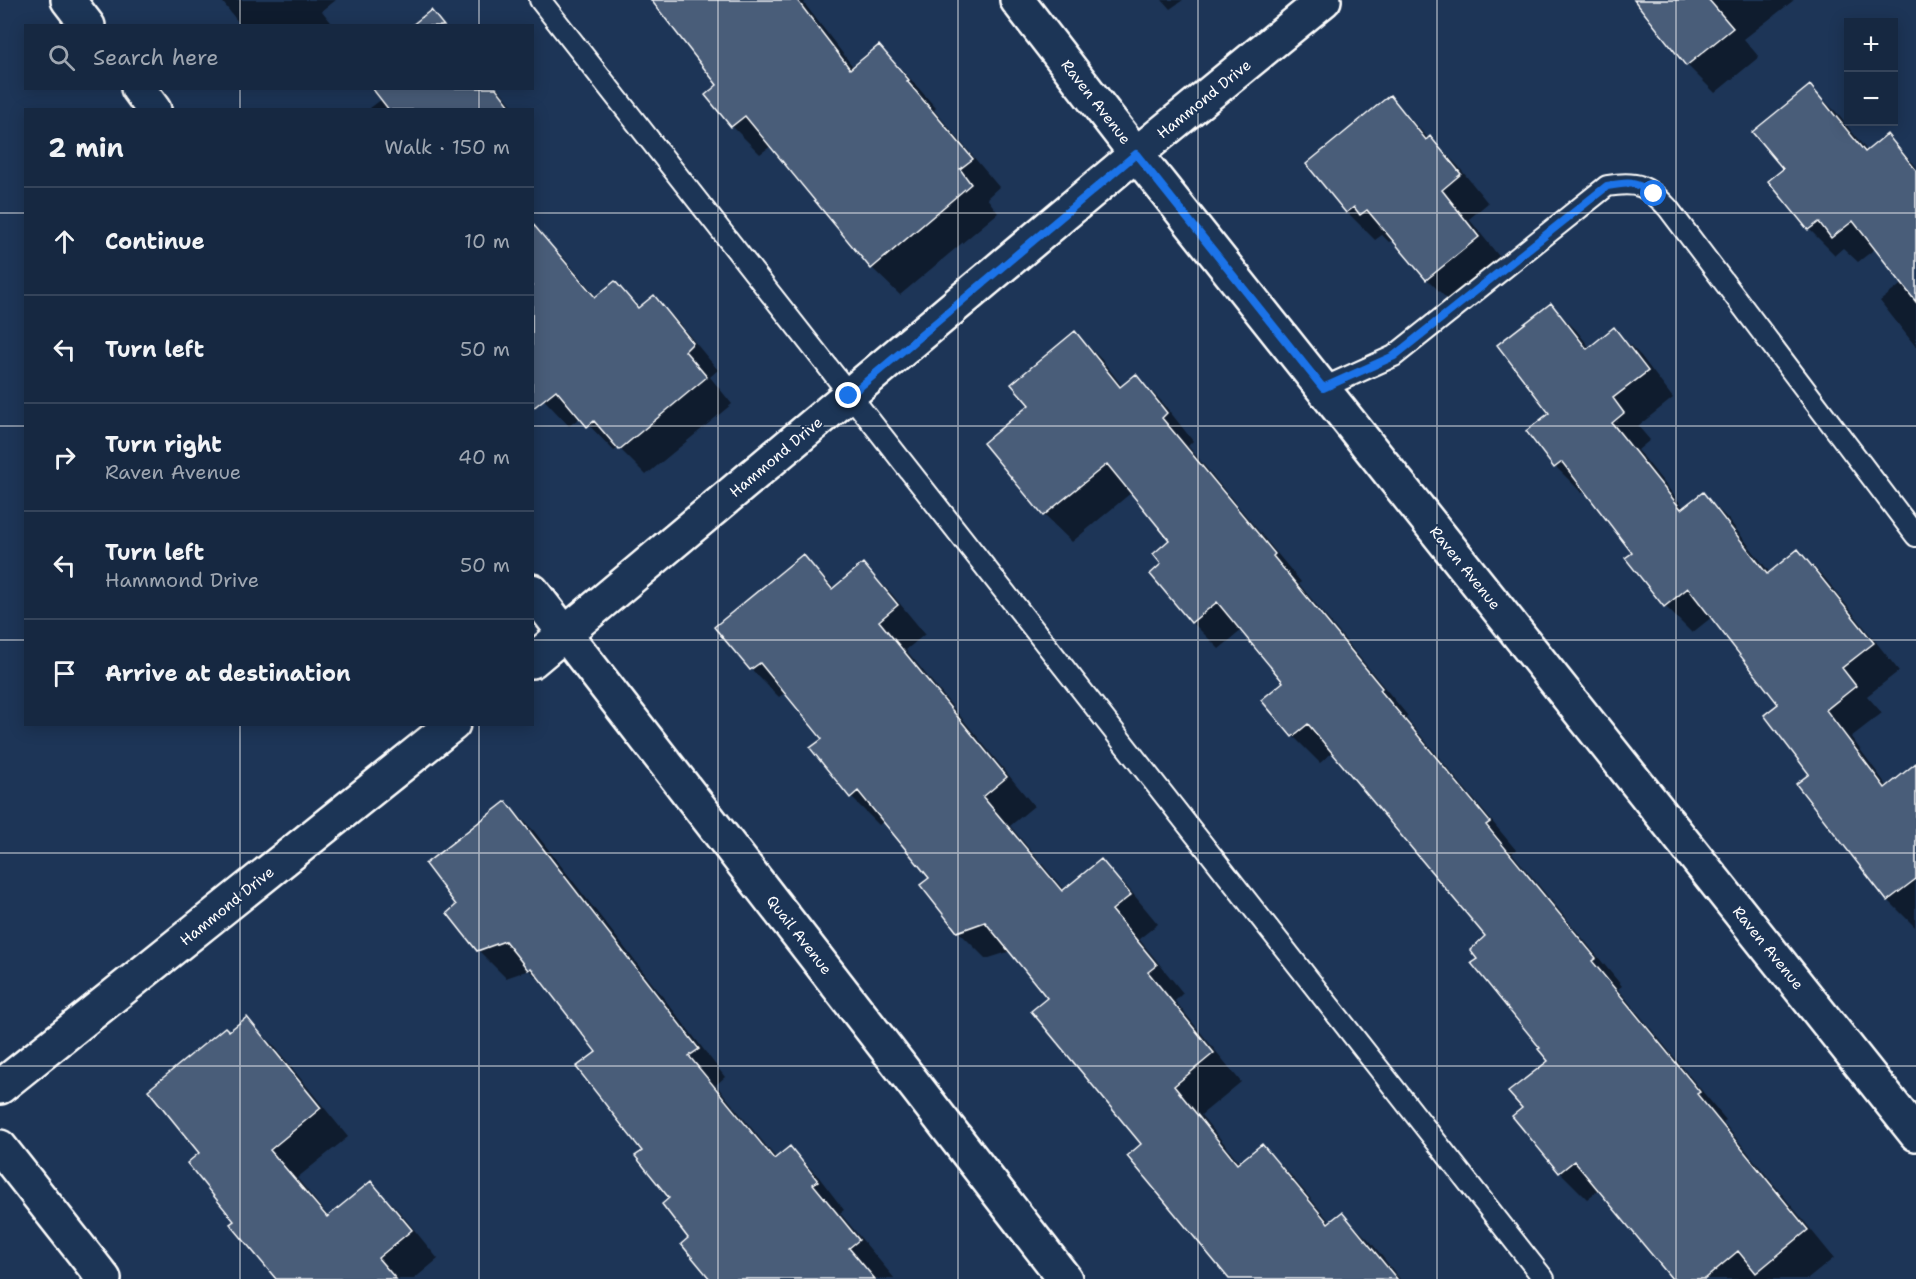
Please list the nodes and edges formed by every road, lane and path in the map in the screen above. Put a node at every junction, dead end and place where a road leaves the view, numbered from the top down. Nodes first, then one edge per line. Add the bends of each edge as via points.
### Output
1 (68, 0) edge
2 (540, 0) edge
3 (1017, 0) edge
4 (1324, 0) edge
5 (86, 24) edge
6 (139, 90) edge
7 (153, 108) edge
8 (1136, 154) junction
9 (1323, 388) junction
10 (849, 396) junction
11 (1916, 536) edge
12 (534, 593) edge
13 (567, 634) junction
14 (534, 659) edge
15 (451, 726) edge
16 (0, 1087) edge
17 (1916, 1134) edge
18 (0, 1147) edge
19 (104, 1279) edge
20 (1065, 1279) edge
21 (1544, 1279) edge

1 - 5 street
2 - 10 lane
3 - 8 street, Raven Avenue
4 - 8 street, Hammond Drive
6 - 7 street
8 - 9 street, Raven Avenue
8 - 10 street, Hammond Drive
9 - 11 lane via 1394,356 1607,186 1639,184 1668,208
9 - 17 street, Raven Avenue
10 - 13 street, Hammond Drive
10 - 21 lane
12 - 13 street, Quail Avenue
13 - 14 street, Hammond Drive
13 - 20 street, Quail Avenue
15 - 16 street, Hammond Drive
18 - 19 street

